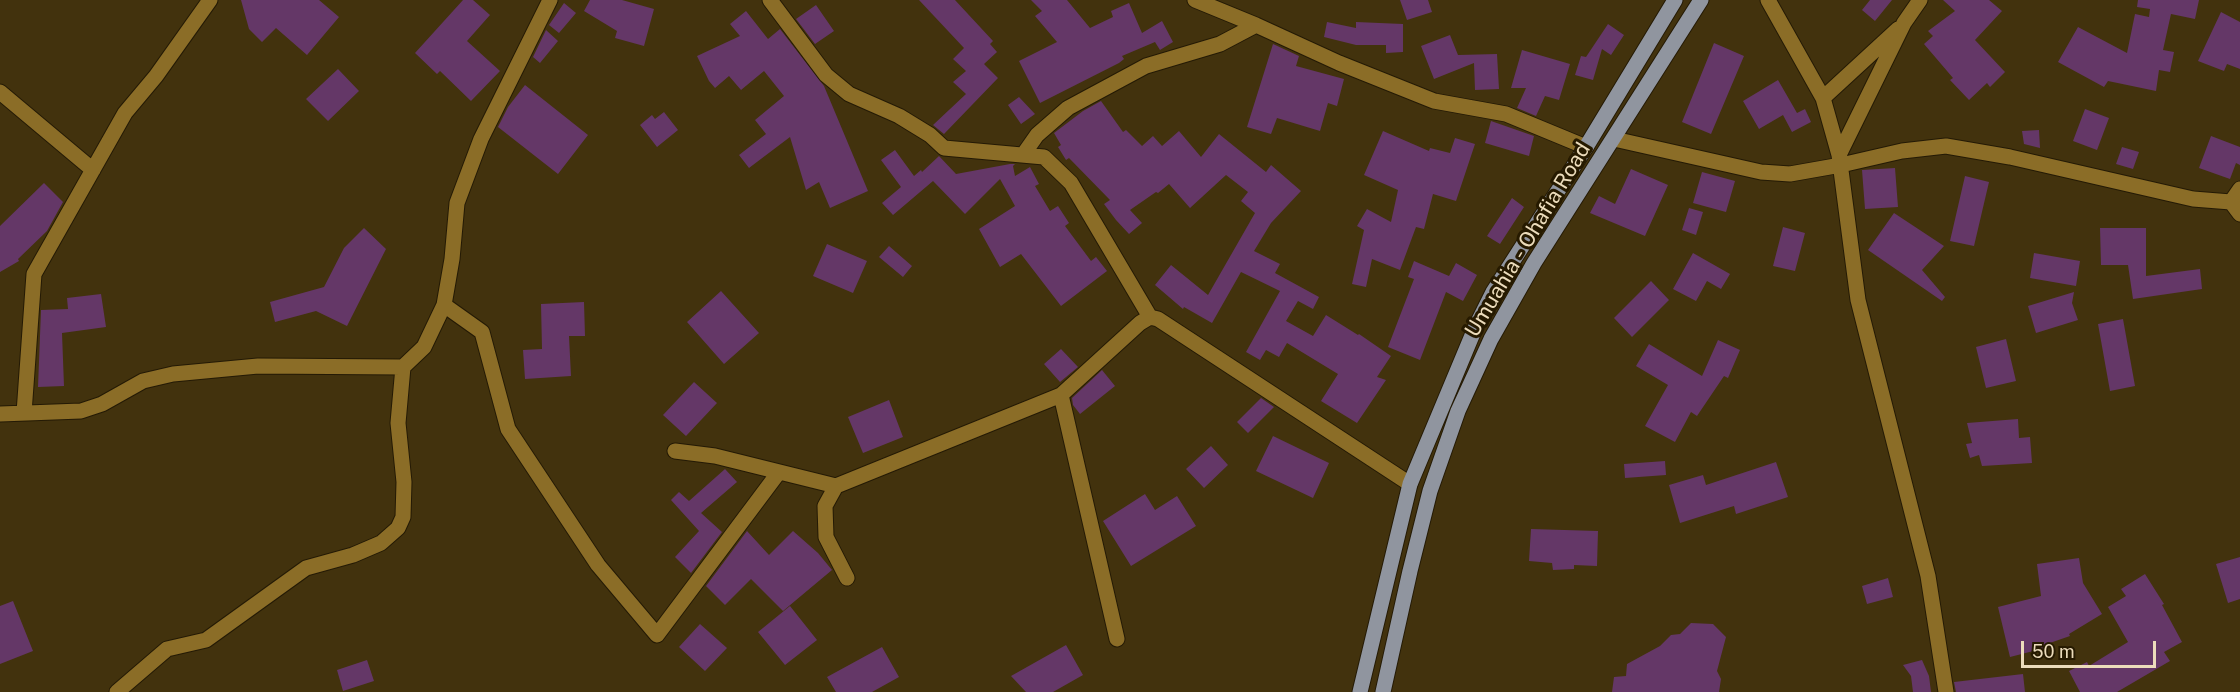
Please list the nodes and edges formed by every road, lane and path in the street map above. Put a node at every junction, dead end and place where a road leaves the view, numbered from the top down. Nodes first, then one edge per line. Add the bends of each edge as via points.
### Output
1 (210, 0) edge
2 (550, 0) edge
3 (770, 0) edge
4 (1195, 0) edge
5 (1675, 0) edge
6 (1701, 0) edge
7 (1768, 0) edge
8 (1920, 0) edge
9 (1904, 23) junction
10 (1256, 25) junction
11 (0, 92) edge
12 (1822, 98) junction
13 (1614, 139) junction
14 (1586, 147) junction
15 (1023, 155) junction
16 (1840, 160) junction
17 (93, 170) junction
18 (2237, 202) edge
19 (444, 305) junction
20 (1150, 317) junction
21 (403, 367) junction
22 (1061, 395) junction
23 (0, 414) edge
24 (24, 414) junction
25 (675, 451) dead end
26 (779, 472) junction
27 (1410, 484) junction
28 (836, 486) junction
29 (847, 578) dead end
30 (1386, 581) junction
31 (1407, 584) junction
32 (1117, 639) dead end
33 (117, 692) edge
34 (1360, 692) edge
35 (1383, 692) edge
36 (1946, 692) edge

1 - 17 street via 125,113
2 - 19 street via 481,140 457,203
3 - 15 street via 826,75 849,94 899,116 944,148
4 - 10 street
5 - 14 main road, Umuahia - Ohafia Road
6 - 13 main road, Umuahia - Ohafia Road
7 - 12 street
8 - 9 street
9 - 12 street
9 - 16 street
10 - 14 street via 1434,101 1506,114
10 - 15 street via 1220,44 1146,66 1068,108 1037,135
11 - 17 street
12 - 16 street
13 - 16 street via 1761,172 1790,174
13 - 31 main road, Umuahia - Ohafia Road via 1534,263 1491,339 1458,411 1434,481
14 - 27 main road, Umuahia - Ohafia Road via 1494,292
15 - 20 street via 1044,157 1071,183
16 - 18 street via 1946,146 2193,199
16 - 36 street via 1858,300 1928,576
17 - 24 street via 34,274
19 - 21 street via 424,347
19 - 26 street via 483,332 508,429 598,565 657,635
20 - 22 street
20 - 27 street
21 - 24 street via 258,366 173,374 143,381 81,411
21 - 33 street via 398,423 403,517 398,528 381,543 306,568 206,640 167,649
22 - 28 street
22 - 32 street
23 - 24 street
25 - 26 street via 715,456
26 - 28 street
27 - 30 main road, Umuahia - Ohafia Road
28 - 29 street via 825,506 826,537
30 - 31 main road
30 - 34 main road, Umuahia - Ohafia Road
31 - 35 main road, Umuahia - Ohafia Road

